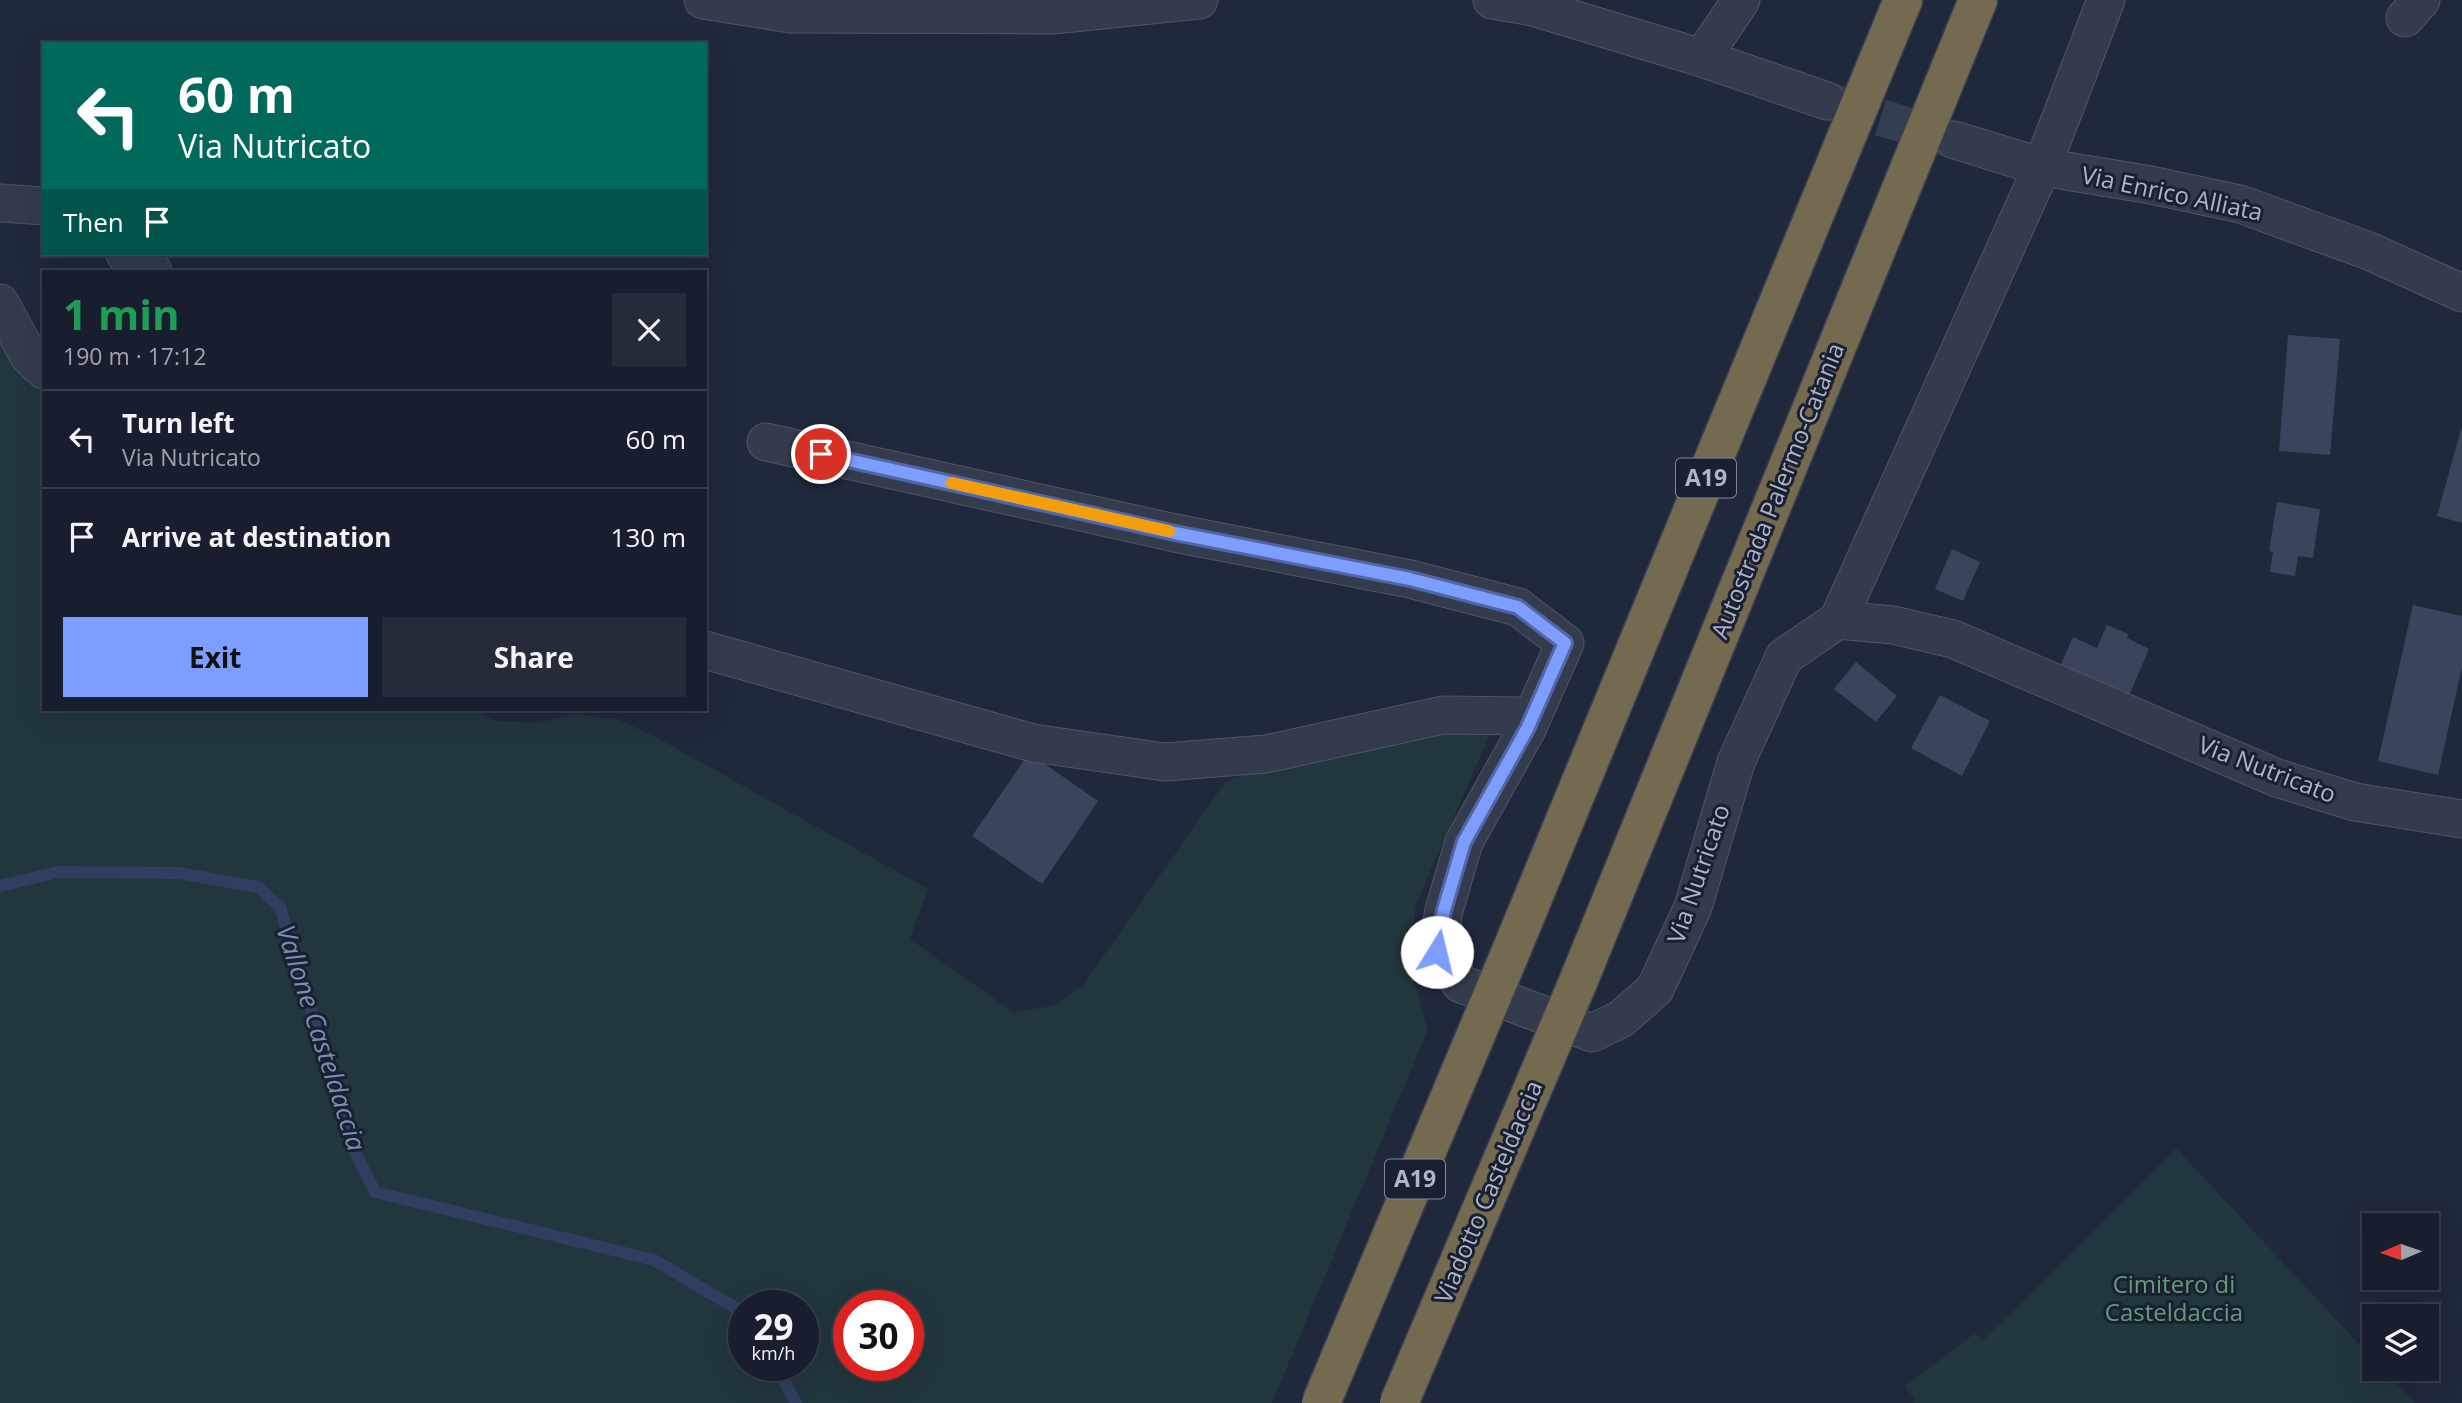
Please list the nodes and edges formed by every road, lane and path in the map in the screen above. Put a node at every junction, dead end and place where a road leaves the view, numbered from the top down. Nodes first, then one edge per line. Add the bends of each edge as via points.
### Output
1 (703, 0) edge
2 (1199, 0) edge
3 (1492, 0) edge
4 (1741, 0) edge
5 (1903, 0) edge
6 (1978, 0) edge
7 (2106, 0) edge
8 (1702, 58) junction
9 (1827, 101) tunnel mouth
10 (1955, 141) tunnel mouth
11 (2042, 167) junction
12 (0, 203) edge
13 (42, 206) edge
14 (128, 256) edge
15 (151, 270) edge
16 (2462, 293) edge
17 (0, 303) edge
18 (42, 368) edge
19 (766, 442) dead end
20 (1838, 620) junction
21 (707, 651) edge
22 (1533, 716) junction
23 (2462, 819) edge
24 (1578, 982) joint
25 (1321, 1403) edge
26 (1399, 1403) edge

1 - 2 street via 791,14 1040,15
3 - 8 street via 1533,7
4 - 8 street
5 - 25 highway, A19, bridge
6 - 24 highway, Autostrada Palermo-Catania / A19
7 - 11 street
8 - 9 street
10 - 11 street, Via Enrico Alliata
11 - 16 street, Via Enrico Alliata via 2240,204 2369,251
11 - 20 street
12 - 13 street
14 - 15 street
17 - 18 street via 29,356
19 - 22 street, Via Nutricato via 1175,533 1410,579 1518,607 1565,643
20 - 22 street, Via Nutricato via 1784,657 1736,762 1693,907 1655,989 1621,1019 1592,1033 1461,984 1437,952 1464,842
20 - 23 street, Via Nutricato via 1893,625 1953,639 2277,778 2355,802
21 - 22 street via 1032,743 1166,762 1266,754 1443,715
24 - 26 highway, Viadotto Casteldaccia / A19, bridge

